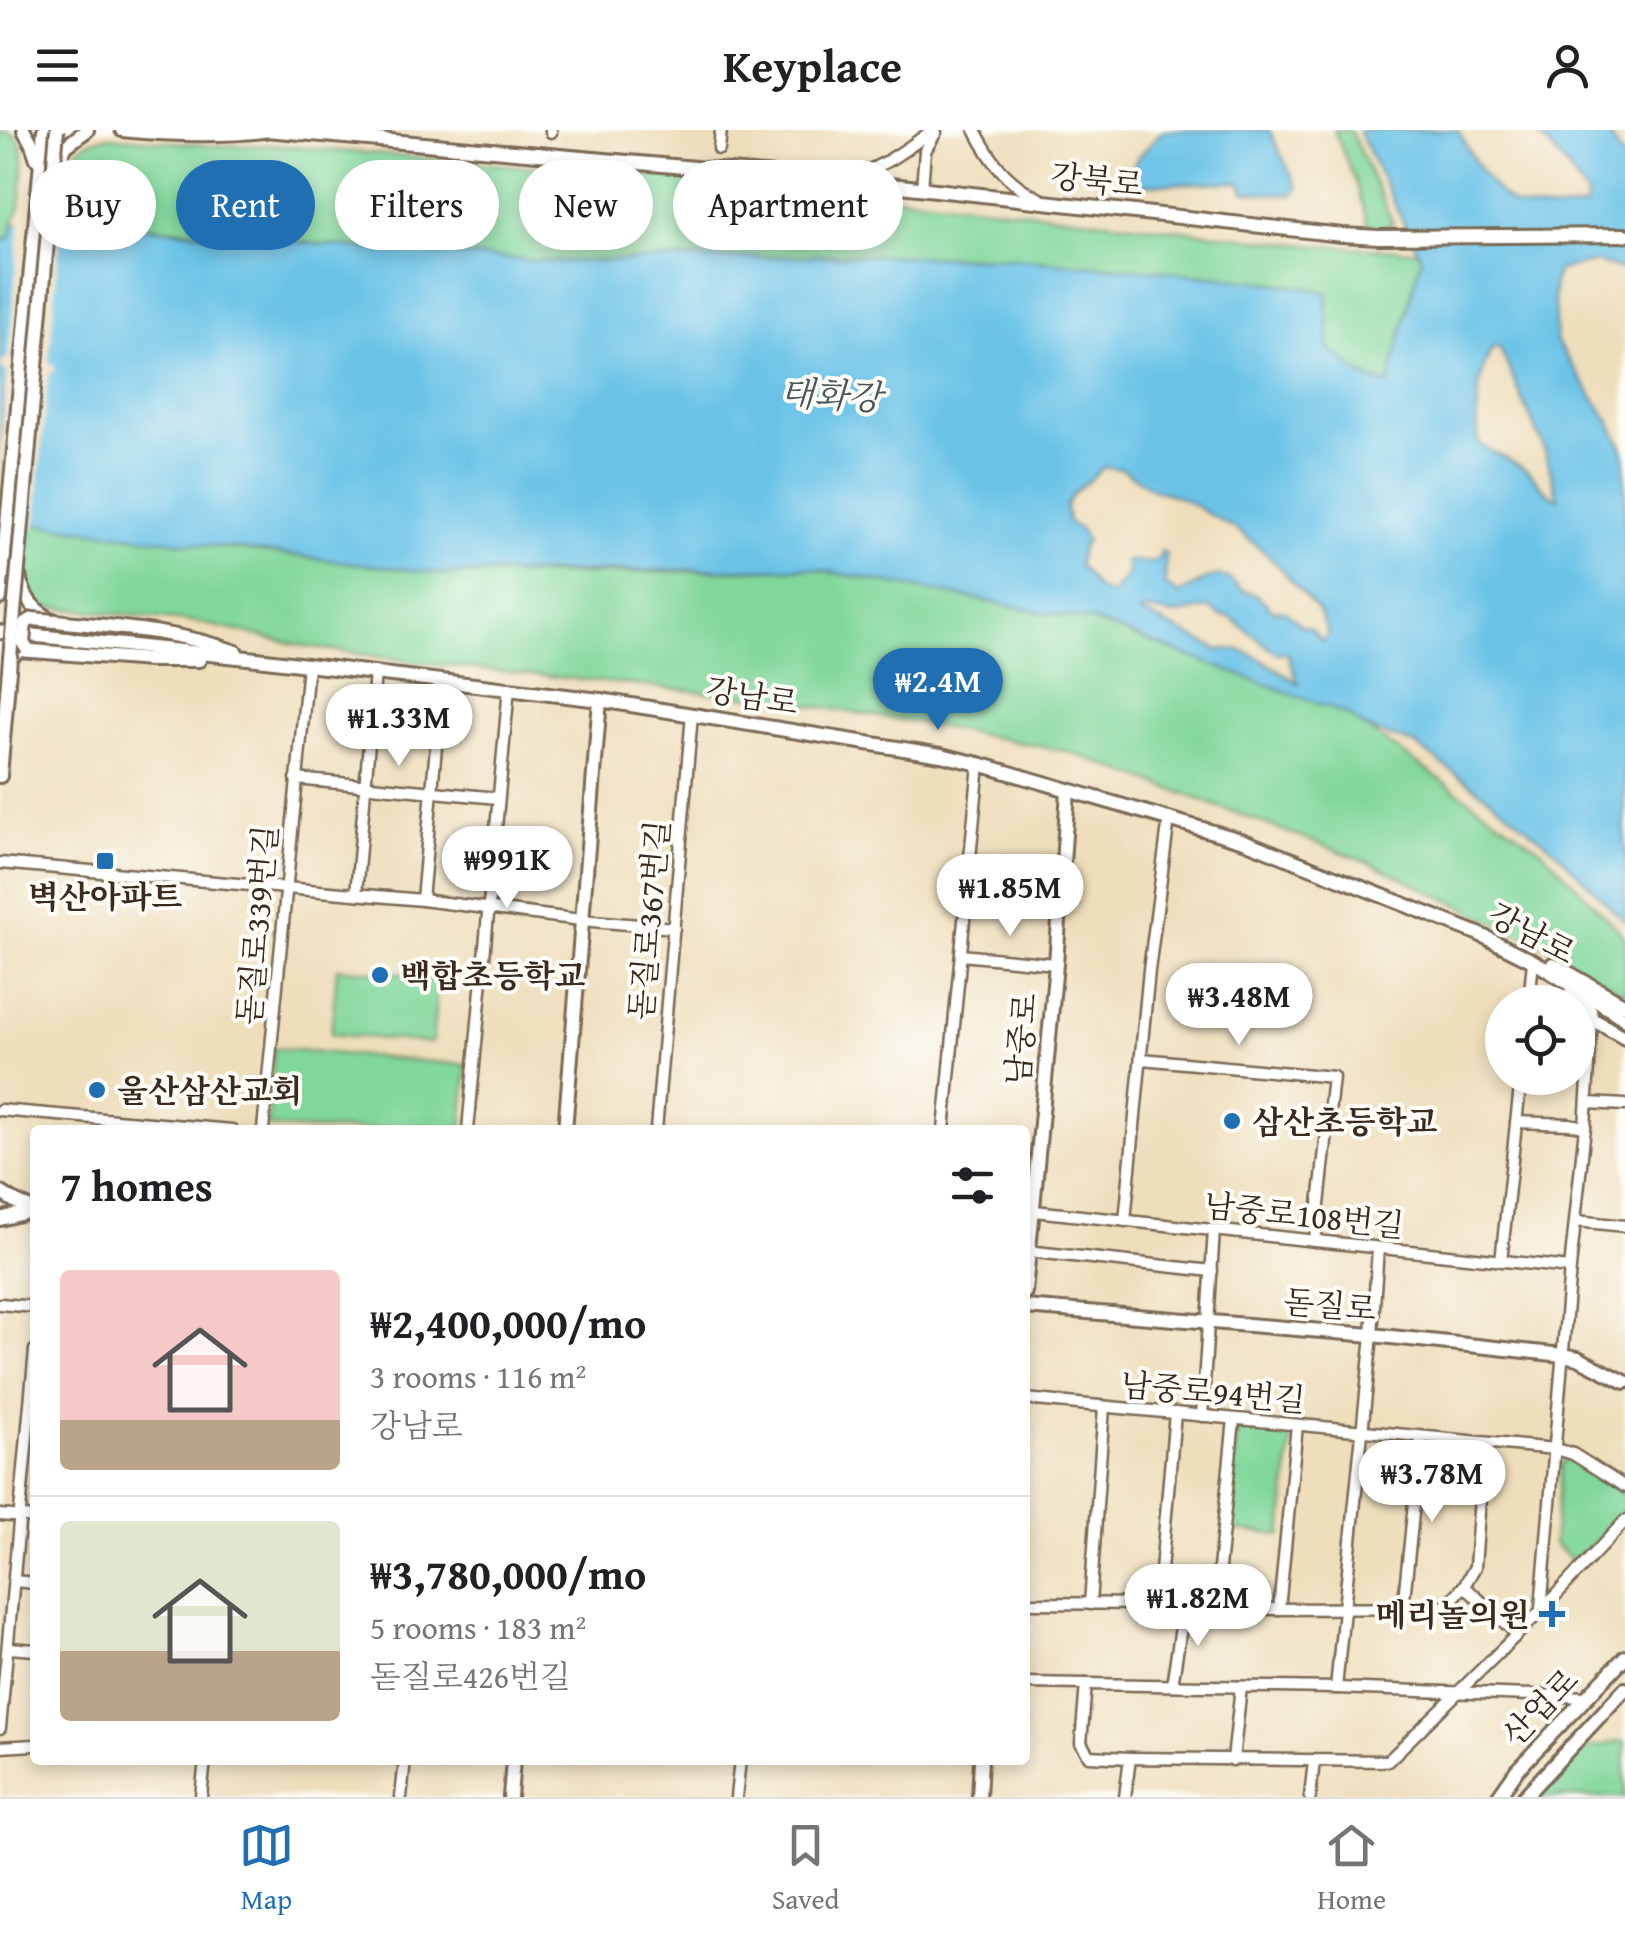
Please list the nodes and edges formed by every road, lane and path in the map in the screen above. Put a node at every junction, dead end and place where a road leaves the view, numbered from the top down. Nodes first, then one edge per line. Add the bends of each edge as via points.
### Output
1 (24, 130) edge
2 (44, 130) edge
3 (57, 130) edge
4 (87, 130) edge
5 (122, 130) edge
6 (268, 130) edge
7 (721, 130) edge
8 (935, 130) edge
9 (975, 130) edge
10 (719, 149) dead end
11 (40, 160) edge
12 (46, 160) edge
13 (49, 160) edge
14 (54, 160) edge
15 (889, 160) edge
16 (673, 165) edge
17 (903, 186) edge
18 (922, 188) junction
19 (1050, 203) junction
20 (1625, 234) edge
21 (37, 250) edge
22 (40, 250) edge
23 (18, 569) junction
24 (1, 571) edge
25 (0, 598) edge
26 (55, 621) junction
27 (0, 632) edge
28 (28, 649) junction
29 (10, 658) junction
30 (256, 659) junction
31 (308, 666) junction
32 (375, 674) junction
33 (442, 681) junction
34 (509, 688) junction
35 (600, 700) junction
36 (692, 714) junction
37 (980, 764) junction
38 (0, 776) edge
39 (296, 780) junction
40 (365, 786) junction
41 (1068, 790) junction
42 (432, 792) junction
43 (498, 798) junction
44 (1168, 818) junction
45 (0, 864) edge
46 (286, 888) junction
47 (356, 894) junction
48 (422, 900) junction
49 (488, 908) junction
50 (581, 920) junction
51 (674, 928) junction
52 (1479, 934) junction
53 (961, 955) junction
54 (1533, 960) junction
55 (1056, 964) junction
56 (1553, 973) junction
57 (1530, 985) edge
58 (1565, 985) edge
59 (1625, 1005) edge
60 (1625, 1019) edge
61 (1595, 1021) edge
62 (1625, 1038) edge
63 (1142, 1058) junction
64 (1518, 1095) edge
65 (1588, 1095) edge
66 (1588, 1103) junction
67 (1625, 1105) edge
68 (0, 1110) edge
69 (1516, 1122) junction
70 (174, 1125) edge
71 (263, 1125) edge
72 (468, 1125) edge
73 (564, 1125) edge
74 (656, 1125) edge
75 (944, 1125) edge
76 (1585, 1127) junction
77 (0, 1192) edge
78 (1030, 1202) edge
79 (0, 1207) edge
80 (30, 1208) edge
81 (30, 1210) edge
82 (30, 1211) edge
83 (1030, 1211) edge
84 (0, 1219) edge
85 (1576, 1220) junction
86 (1125, 1221) junction
87 (1625, 1226) edge
88 (1214, 1230) junction
89 (1315, 1241) junction
90 (1378, 1248) junction
91 (1030, 1251) edge
92 (1501, 1261) junction
93 (1570, 1268) junction
94 (1212, 1271) junction
95 (0, 1304) edge
96 (30, 1307) edge
97 (1030, 1307) edge
98 (1210, 1322) junction
99 (1372, 1336) junction
100 (1563, 1355) junction
101 (1625, 1382) edge
102 (1030, 1399) edge
103 (30, 1402) edge
104 (1104, 1406) junction
105 (1175, 1413) junction
106 (1202, 1416) junction
107 (1234, 1419) junction
108 (1297, 1425) junction
109 (1362, 1431) junction
110 (1421, 1437) junction
111 (1484, 1442) junction
112 (1555, 1450) junction
113 (1625, 1486) edge
114 (0, 1515) edge
115 (19, 1517) junction
116 (30, 1518) edge
117 (1625, 1520) edge
118 (14, 1581) junction
119 (30, 1583) edge
120 (1464, 1586) junction
121 (1030, 1604) edge
122 (1090, 1604) junction
123 (1158, 1604) junction
124 (1184, 1608) junction
125 (1215, 1608) junction
126 (1279, 1609) junction
127 (1344, 1609) junction
128 (1403, 1609) junction
129 (1541, 1611) junction
130 (1517, 1634) junction
131 (9, 1648) junction
132 (30, 1650) edge
133 (1625, 1658) edge
134 (1030, 1683) edge
135 (1086, 1684) junction
136 (1172, 1685) junction
137 (1241, 1687) junction
138 (1336, 1688) junction
139 (1625, 1689) edge
140 (1458, 1693) junction
141 (1587, 1697) junction
142 (0, 1728) edge
143 (30, 1745) edge
144 (0, 1747) edge
145 (1130, 1758) junction
146 (1233, 1760) junction
147 (1314, 1761) junction
148 (204, 1765) edge
149 (404, 1765) edge
150 (513, 1765) edge
151 (739, 1765) edge
152 (981, 1765) edge
153 (1517, 1770) junction
154 (201, 1797) edge
155 (401, 1797) edge
156 (510, 1797) edge
157 (736, 1797) edge
158 (979, 1797) edge
159 (1125, 1797) edge
160 (1310, 1797) edge
161 (1488, 1797) edge
162 (1498, 1797) edge
163 (1524, 1797) edge

1 - 11 main road
2 - 12 main road
3 - 13 main road, bridge
4 - 14 main road
5 - 6 main road, 강북로 via 232,136
6 - 16 main road, 강북로
7 - 10 street
8 - 15 street
8 - 18 street via 925,151
9 - 19 street via 1000,172
17 - 18 main road, 강북로
18 - 19 main road, 강북로
19 - 20 main road, 강북로 via 1378,237
21 - 24 main road
22 - 23 main road, bridge
23 - 26 main road, bridge via 32,606
23 - 29 main road, bridge
24 - 25 main road
26 - 28 main road, bridge via 25,622
26 - 30 main road via 152,630
27 - 30 main road, 강남로
28 - 29 main road, bridge
28 - 30 main road via 150,660
29 - 38 main road
30 - 31 main road, 강남로
31 - 32 main road, 강남로
31 - 39 street, 돋질로339번길
32 - 33 main road, 강남로
32 - 40 street
33 - 34 main road, 강남로
33 - 42 street
34 - 35 main road, 강남로
34 - 43 street
35 - 36 main road, 강남로
35 - 50 main road
36 - 37 main road, 강남로
36 - 51 street, 돋질로367번길
37 - 41 main road, 강남로
37 - 53 street
39 - 40 street
39 - 46 street, 돋질로339번길
40 - 42 street
40 - 47 street
41 - 44 main road, 강남로
41 - 55 main road, 남중로
42 - 43 street
42 - 48 street
43 - 49 street
44 - 52 main road, 강남로
44 - 63 street
45 - 46 street
46 - 47 street
46 - 71 street, 돋질로339번길
47 - 48 street
48 - 49 street
49 - 50 street
49 - 72 street
50 - 51 street
50 - 73 main road
51 - 74 street, 돋질로367번길
52 - 54 main road, 강남로
52 - 59 main road via 1536,955
53 - 55 street
53 - 75 street
54 - 56 main road, 강남로
54 - 57 street
55 - 78 main road, 남중로
56 - 58 main road
56 - 60 main road, 강남로
61 - 62 main road
63 - 86 street
63 - 89 street via 1333,1077
64 - 69 street
65 - 66 street
66 - 67 street
66 - 76 street
68 - 70 street
69 - 76 street
69 - 92 street
76 - 85 street
77 - 80 main road
79 - 81 main road
82 - 84 main road
83 - 86 street, 남중로108번길
85 - 87 street
85 - 93 street
86 - 88 street, 남중로108번길
88 - 89 street, 남중로108번길
88 - 94 street
89 - 90 street, 남중로108번길
90 - 92 street, 남중로108번길
90 - 99 street
91 - 94 street
92 - 93 street, 남중로108번길
93 - 100 street
94 - 98 street
95 - 96 street
97 - 98 main road, 돋질로
98 - 99 main road, 돋질로
98 - 106 street
99 - 100 main road, 돋질로
99 - 109 street
100 - 101 main road, 돋질로
100 - 112 street
102 - 104 street, 남중로94번길
103 - 115 street
104 - 105 street, 남중로94번길
104 - 122 street
105 - 106 street, 남중로94번길
105 - 123 street
106 - 107 street, 남중로94번길
107 - 108 street, 남중로94번길
107 - 125 street
108 - 109 street, 남중로94번길
108 - 126 street
109 - 110 street, 남중로94번길
109 - 127 street
110 - 111 street, 남중로94번길
110 - 128 street
111 - 112 street, 남중로94번길
111 - 120 street via 1475,1567
112 - 113 street, 남중로94번길
112 - 129 street
114 - 115 street
115 - 116 street
115 - 118 street
117 - 129 street
118 - 119 street
118 - 131 street
120 - 128 street via 1440,1608
120 - 130 street
121 - 122 street
122 - 123 street
123 - 124 street
124 - 125 street
124 - 136 street
125 - 126 street
126 - 127 street
127 - 128 street
127 - 138 street
129 - 130 street
130 - 140 street
131 - 132 street
131 - 142 street
133 - 141 main road, 산업로
134 - 135 street
135 - 136 street
135 - 145 street via 1081,1742 1088,1756
136 - 137 street
137 - 138 street
137 - 146 street
138 - 140 street
139 - 163 main road, 산업로
140 - 141 street
140 - 147 street via 1388,1761
141 - 153 main road, 산업로
143 - 144 street
145 - 146 street
145 - 159 street
146 - 147 street
147 - 160 street
148 - 154 street
149 - 155 street
150 - 156 main road
151 - 157 street
152 - 158 main road
153 - 161 main road
153 - 162 main road, 산업로

